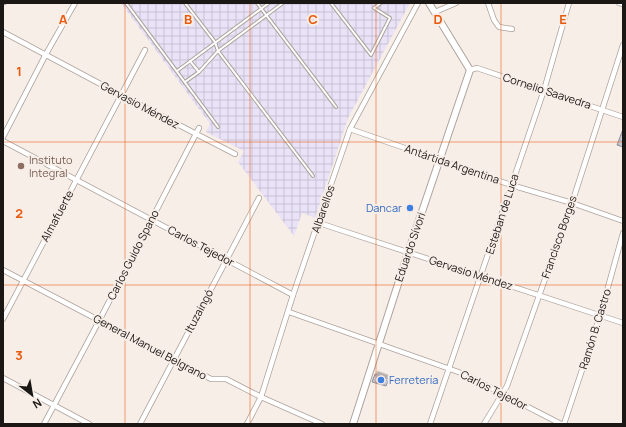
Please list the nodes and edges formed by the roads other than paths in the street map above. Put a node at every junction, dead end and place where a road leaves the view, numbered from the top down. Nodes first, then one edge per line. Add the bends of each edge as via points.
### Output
1 (75, 3) edge
2 (126, 3) edge
3 (185, 3) edge
4 (257, 3) edge
5 (269, 3) edge
6 (282, 3) edge
7 (331, 3) edge
8 (381, 3) edge
9 (418, 3) edge
10 (429, 3) edge
11 (456, 3) edge
12 (488, 3) edge
13 (569, 3) edge
14 (619, 3) edge
15 (623, 4) edge
16 (261, 9) junction
17 (435, 12) junction
18 (266, 15) junction
19 (512, 29) dead end
20 (3, 32) edge
21 (215, 42) junction
22 (623, 45) edge
23 (145, 50) dead end
24 (218, 51) junction
25 (46, 54) junction
26 (190, 61) junction
27 (470, 70) junction
28 (176, 71) junction
29 (199, 72) junction
30 (185, 82) junction
31 (544, 90) junction
32 (121, 95) junction
33 (336, 107) dead end
34 (601, 109) junction
35 (623, 117) edge
36 (218, 127) dead end
37 (199, 128) dead end
38 (350, 128) junction
39 (196, 134) junction
40 (3, 137) edge
41 (3, 141) edge
42 (235, 154) dead end
43 (440, 160) junction
44 (313, 176) dead end
45 (77, 179) junction
46 (511, 185) junction
47 (259, 198) dead end
48 (572, 203) junction
49 (151, 220) junction
50 (623, 221) edge
51 (319, 223) junction
52 (623, 234) edge
53 (408, 253) junction
54 (226, 260) junction
55 (3, 270) edge
56 (481, 277) junction
57 (23, 281) junction
58 (293, 295) junction
59 (539, 296) junction
60 (289, 312) junction
61 (600, 316) junction
62 (3, 319) edge
63 (99, 321) junction
64 (623, 323) edge
65 (379, 343) junction
66 (174, 360) junction
67 (449, 368) junction
68 (3, 378) edge
69 (502, 393) junction
70 (261, 397) junction
71 (54, 405) junction
72 (44, 424) edge
73 (89, 424) edge
74 (140, 424) edge
75 (247, 424) edge
76 (322, 424) edge
77 (353, 424) edge
78 (430, 424) edge
79 (484, 424) edge
80 (562, 424) edge

1 - 25 street
2 - 28 lane
3 - 21 lane
4 - 16 lane
5 - 16 lane
6 - 18 lane
7 - 8 lane via 371,55 390,18 374,8
9 - 38 street, Albarellos
10 - 17 street
11 - 17 street
12 - 19 street via 499,27
13 - 31 street, Esteban de Luca
14 - 15 street
16 - 18 lane
16 - 21 lane
17 - 27 street
18 - 24 lane
18 - 33 lane
20 - 25 street, Gervasio Méndez
21 - 24 lane
21 - 26 lane
22 - 34 street, Francisco Borges
23 - 32 street, Almafuerte
24 - 29 lane
24 - 44 lane
25 - 32 street, Gervasio Méndez
25 - 40 street
26 - 28 lane
26 - 29 lane
27 - 31 street, Cornelio Saavedra via 477,68
27 - 43 street, Eduardo Sívori
28 - 30 lane
29 - 30 lane
30 - 36 lane
31 - 34 street, Cornelio Saavedra
31 - 46 street, Esteban de Luca
32 - 39 street, Gervasio Méndez
32 - 45 street, Almafuerte
34 - 35 street, Cornelio Saavedra
34 - 48 street, Francisco Borges
37 - 39 street, Carlos Guido Spano
38 - 43 street, Antártida Argentina
38 - 51 street, Albarellos
39 - 42 street, Gervasio Méndez
39 - 49 street, Carlos Guido Spano
41 - 45 street, Carlos Tejedor
43 - 46 street, Antártida Argentina
43 - 53 street, Eduardo Sívori
45 - 49 street, Carlos Tejedor
45 - 57 street, Almafuerte
46 - 48 street, Antártida Argentina
46 - 56 street, Esteban de Luca
47 - 54 street, Ituzaingó
48 - 50 street, Antártida Argentina
48 - 59 street, Francisco Borges
49 - 54 street, Carlos Tejedor
49 - 63 street, Carlos Guido Spano
51 - 53 street, Gervasio Méndez
51 - 58 street, Albarellos
52 - 61 street, Ramón B. Castro
53 - 56 street, Gervasio Méndez
53 - 65 street, Eduardo Sívori
54 - 58 street, Carlos Tejedor
54 - 66 street, Ituzaingó
55 - 57 street, General Manuel Belgrano
56 - 59 street, Gervasio Méndez
56 - 67 street, Esteban de Luca
57 - 62 street, Almafuerte
57 - 63 street, General Manuel Belgrano
58 - 60 street, Albarellos
59 - 61 street, Gervasio Méndez
59 - 69 street, Francisco Borges via 507,386
60 - 65 street, Carlos Tejedor
60 - 70 street, Albarellos
61 - 64 street, Gervasio Méndez
61 - 80 street, Ramón B. Castro
63 - 66 street, General Manuel Belgrano
63 - 71 street, Carlos Guido Spano
65 - 67 street, Carlos Tejedor
65 - 77 street, Eduardo Sívori
66 - 70 street, General Manuel Belgrano via 211,379 226,379
66 - 74 street, Ituzaingó
67 - 69 street, Carlos Tejedor
67 - 78 street, Esteban de Luca
68 - 71 street
69 - 79 street, Francisco Borges
69 - 80 street, Carlos Tejedor
70 - 75 street, Albarellos
70 - 76 street, General Manuel Belgrano
71 - 72 street, Carlos Guido Spano
71 - 73 street

